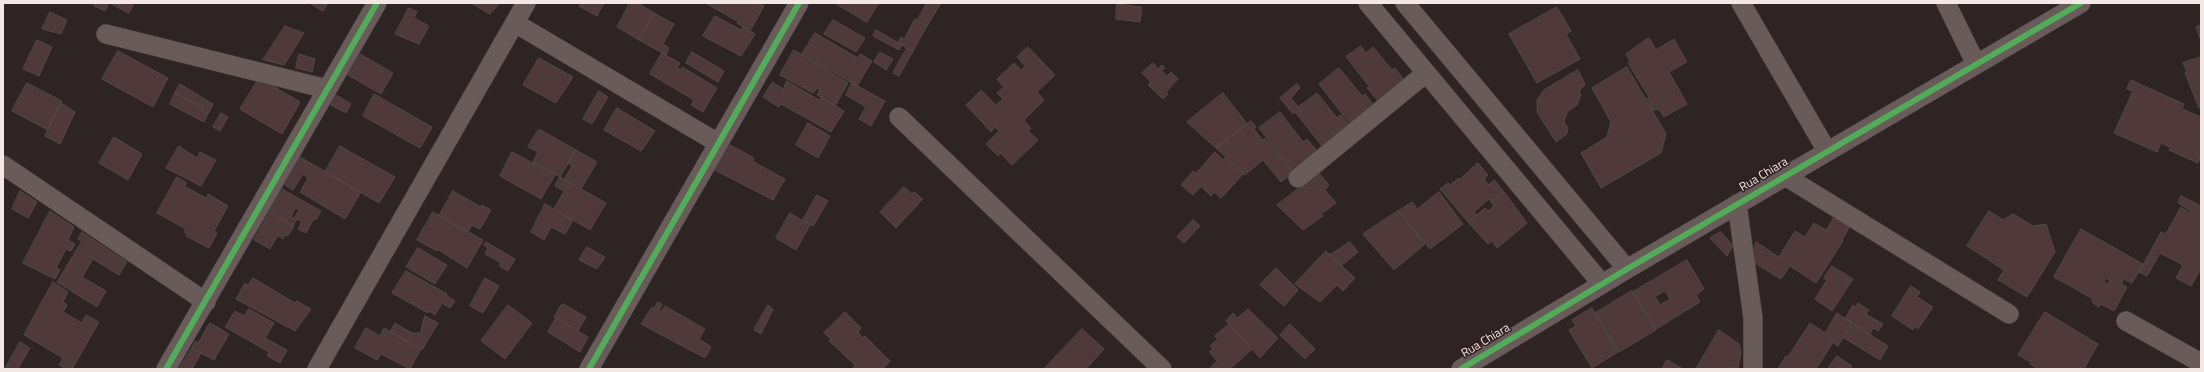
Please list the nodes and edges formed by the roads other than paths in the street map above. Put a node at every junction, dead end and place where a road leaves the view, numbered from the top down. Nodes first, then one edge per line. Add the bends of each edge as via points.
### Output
1 (377, 3) edge
2 (526, 3) edge
3 (799, 3) edge
4 (1368, 3) edge
5 (1405, 3) edge
6 (1740, 3) edge
7 (1946, 3) edge
8 (2081, 3) edge
9 (515, 23) junction
10 (106, 34) dead end
11 (1976, 64) junction
12 (1426, 73) junction
13 (327, 89) junction
14 (899, 117) dead end
15 (718, 143) junction
16 (1827, 151) junction
17 (3, 165) edge
18 (1785, 176) junction
19 (1298, 178) dead end
20 (1737, 204) junction
21 (1627, 269) junction
22 (1602, 284) junction
23 (206, 302) junction
24 (2009, 314) dead end
25 (2126, 321) dead end
26 (2201, 363) edge
27 (166, 369) edge
28 (317, 369) edge
29 (589, 369) edge
30 (1162, 369) edge
31 (1461, 369) edge
32 (1753, 369) edge

1 - 13 street
2 - 9 street
3 - 15 street
4 - 12 street
5 - 21 street
6 - 16 street
7 - 11 street
8 - 11 street, Rua Chiara
9 - 15 street
9 - 28 street
10 - 13 street
11 - 16 street, Rua Chiara
12 - 19 street
12 - 22 street
13 - 23 street
14 - 30 street
15 - 29 street
16 - 18 street, Rua Chiara
17 - 23 street
18 - 20 street, Rua Chiara
18 - 24 street
20 - 21 street, Rua Chiara
20 - 32 street via 1753,318
21 - 22 street, Rua Chiara
22 - 31 street, Rua Chiara
23 - 27 street
25 - 26 street

